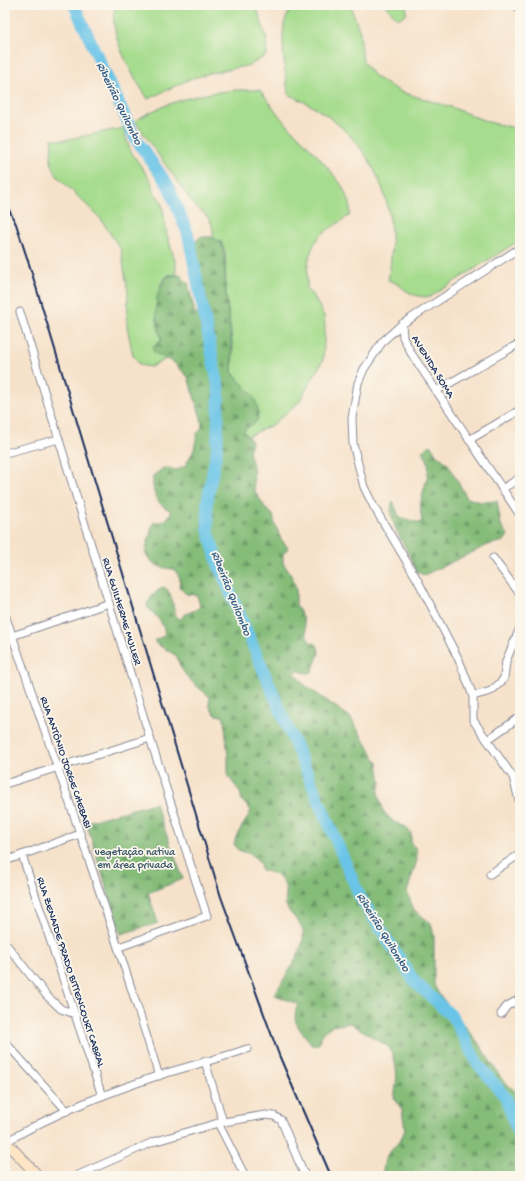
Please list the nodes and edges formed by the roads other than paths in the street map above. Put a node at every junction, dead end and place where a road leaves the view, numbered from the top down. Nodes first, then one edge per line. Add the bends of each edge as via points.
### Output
1 (516, 5) edge
2 (520, 9) edge
3 (520, 248) edge
4 (20, 312) dead end
5 (402, 324) junction
6 (520, 343) edge
7 (436, 391) junction
8 (520, 410) edge
9 (59, 439) junction
10 (469, 440) junction
11 (5, 453) edge
12 (520, 478) edge
13 (502, 489) junction
14 (520, 514) edge
15 (493, 558) dead end
16 (520, 594) edge
17 (109, 603) junction
18 (5, 615) edge
19 (520, 628) edge
20 (9, 635) edge
21 (473, 696) junction
22 (520, 717) edge
23 (150, 738) junction
24 (487, 740) junction
25 (56, 767) junction
26 (5, 784) edge
27 (520, 804) edge
28 (80, 834) junction
29 (520, 854) edge
30 (22, 855) junction
31 (5, 861) edge
32 (490, 874) dead end
33 (5, 943) edge
34 (119, 947) junction
35 (520, 999) edge
36 (75, 1014) junction
37 (501, 1014) dead end
38 (5, 1042) edge
39 (247, 1049) dead end
40 (205, 1061) junction
41 (159, 1076) junction
42 (102, 1096) junction
43 (67, 1111) junction
44 (221, 1122) junction
45 (5, 1141) edge
46 (38, 1176) edge
47 (76, 1176) edge
48 (245, 1176) edge
49 (305, 1176) edge

1 - 2 street
3 - 5 street
4 - 9 street, RUA GUILHERME MULLER
5 - 7 street, AVENIDA SOMA via 403,337 410,353
5 - 21 street via 383,341 364,369 358,383 352,418 353,444 364,487 417,579 459,660
6 - 7 street
7 - 10 street, AVENIDA SOMA
8 - 10 street
9 - 11 street
9 - 17 street, RUA GUILHERME MULLER
10 - 13 street, AVENIDA SOMA
12 - 13 street
13 - 14 street, AVENIDA SOMA
15 - 16 street
17 - 20 street
17 - 23 street, RUA GUILHERME MULLER
18 - 20 street, RUA ANTÔNIO JORGE CHEBABI
19 - 21 street via 506,661 504,678 491,691
20 - 25 street, RUA ANTÔNIO JORGE CHEBABI
21 - 24 street via 474,720
22 - 24 street
23 - 25 street
23 - 34 street, RUA GUILHERME MULLER via 207,916
24 - 27 street via 513,777
25 - 26 street
25 - 28 street, RUA ANTÔNIO JORGE CHEBABI
28 - 30 street
28 - 34 street, RUA ANTÔNIO JORGE CHEBABI
29 - 32 street
30 - 31 street
30 - 36 street, RUA ZENAIDE PRADO BITTENCOURT CABRAL
33 - 36 street via 47,996 61,1009
34 - 41 street, RUA ANTÔNIO JORGE CHEBABI
35 - 37 street via 507,1006
36 - 42 street, RUA ZENAIDE PRADO BITTENCOURT CABRAL
38 - 43 street
39 - 40 street
40 - 41 street
40 - 44 street
41 - 42 street
42 - 43 street
43 - 45 street
44 - 47 street via 153,1142
44 - 48 street
44 - 49 street via 265,1115 281,1120
45 - 46 main road

